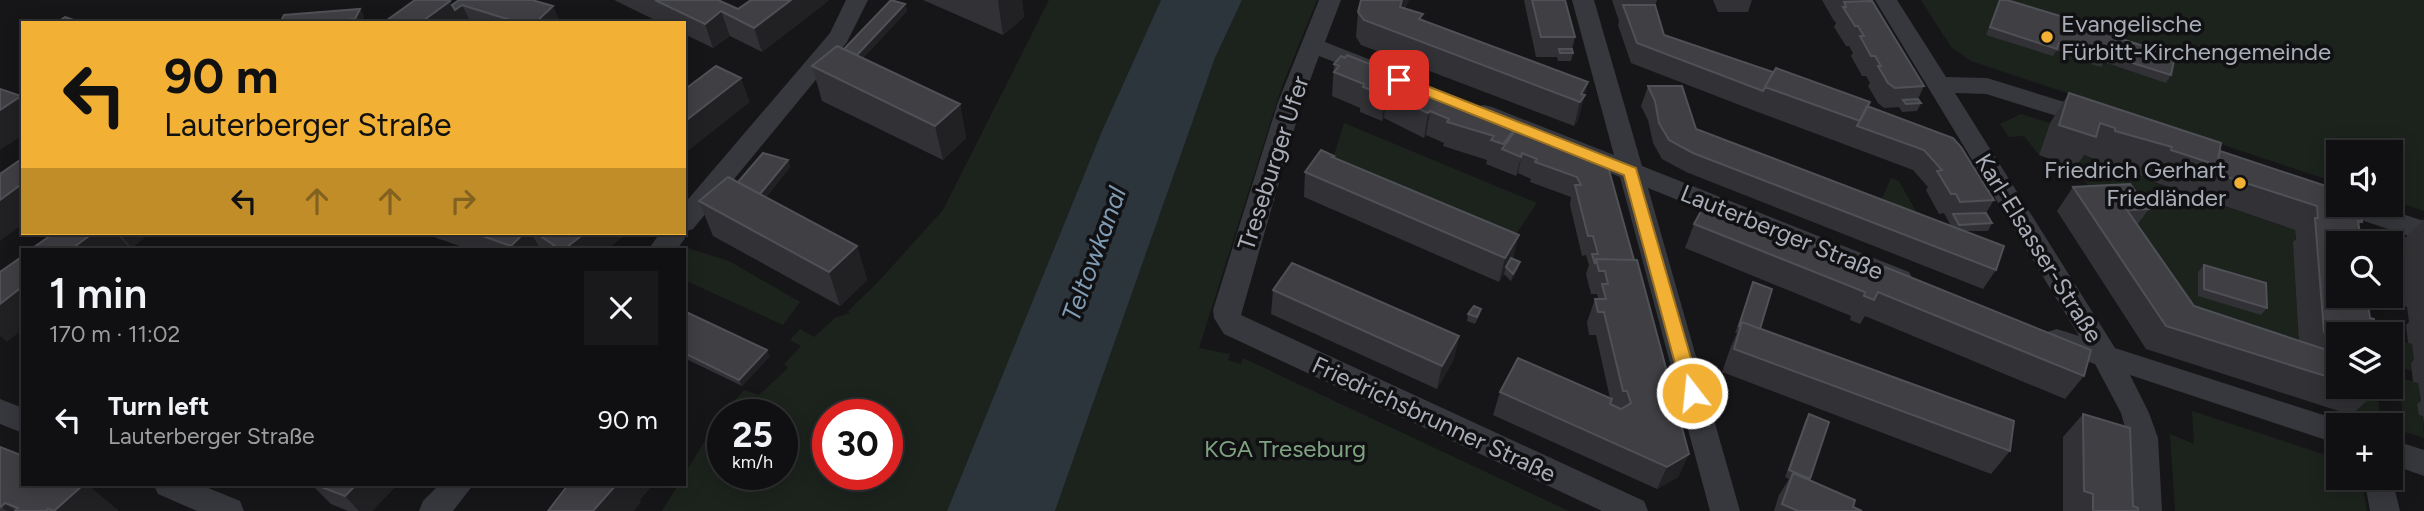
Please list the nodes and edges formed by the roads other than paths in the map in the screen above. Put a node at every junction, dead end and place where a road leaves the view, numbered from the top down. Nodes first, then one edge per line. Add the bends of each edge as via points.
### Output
1 (857, 0) edge
2 (1330, 0) edge
3 (1583, 0) edge
4 (1886, 0) edge
5 (1312, 45) junction
6 (1399, 80) edge
7 (1938, 85) junction
8 (1462, 105) edge
9 (2113, 126) edge
10 (1631, 172) junction
11 (2383, 217) edge
12 (686, 220) edge
13 (2424, 231) edge
14 (1920, 287) edge
15 (1234, 326) joint
16 (2029, 330) edge
17 (2106, 357) junction
18 (0, 411) edge
19 (21, 420) edge
20 (2326, 428) edge
21 (2403, 456) edge
22 (2424, 463) edge
23 (171, 486) edge
24 (457, 486) edge
25 (2381, 490) edge
26 (229, 511) edge
27 (434, 511) edge
28 (1633, 511) edge
29 (1725, 511) edge
30 (2147, 511) edge
31 (2385, 511) edge

1 - 12 street via 839,37
2 - 5 street, Treseburger Ufer
3 - 10 street
4 - 7 street, Karl-Elsasser-Straße
5 - 6 street
5 - 15 street, Treseburger Ufer via 1290,102 1227,310
7 - 9 street via 1973,84 2004,90
7 - 17 street, Karl-Elsasser-Straße
8 - 10 street, Lauterberger Straße
10 - 14 street, Lauterberger Straße
10 - 29 street
11 - 13 street
15 - 28 street, Friedrichsbrunner Straße
16 - 17 street
17 - 20 street
17 - 30 street, Karl-Elsasser-Straße via 2139,422
18 - 19 street
21 - 22 street
23 - 26 street
24 - 27 street
25 - 31 street

